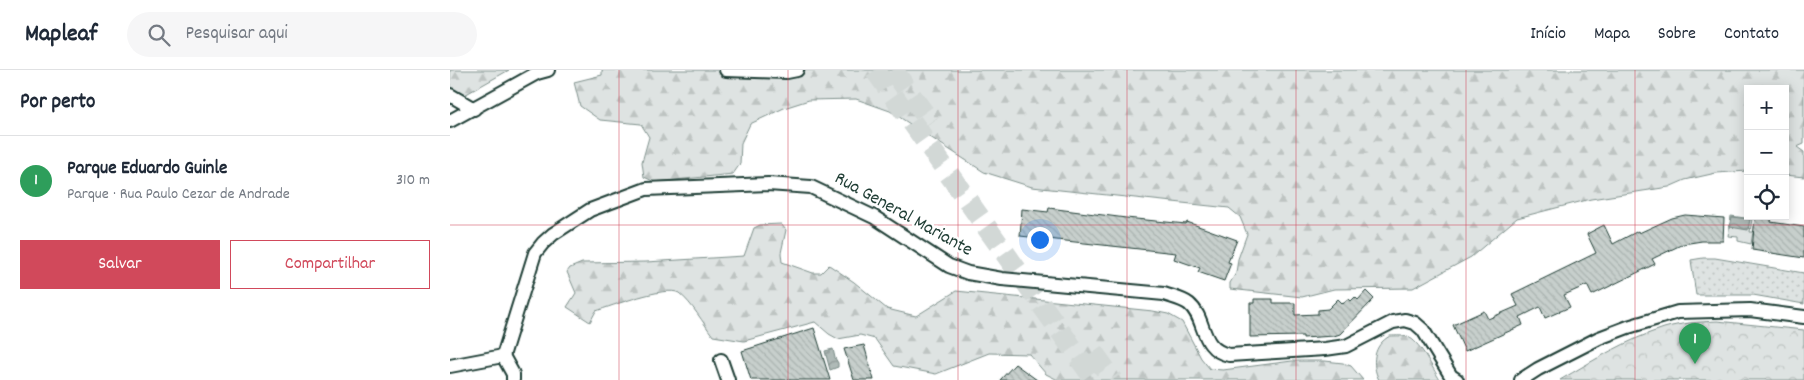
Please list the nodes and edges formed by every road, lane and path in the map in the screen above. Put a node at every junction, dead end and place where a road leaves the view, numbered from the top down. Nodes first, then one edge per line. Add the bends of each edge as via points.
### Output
1 (548, 70) edge
2 (726, 70) edge
3 (797, 70) edge
4 (450, 95) edge
5 (474, 109) junction
6 (450, 121) edge
7 (1804, 317) edge
8 (503, 356) junction
9 (721, 360) dead end
10 (450, 366) edge
11 (513, 380) edge
12 (728, 380) edge
13 (1457, 380) edge
14 (1521, 380) edge

1 - 5 street
2 - 3 street
4 - 5 street
5 - 6 street
7 - 14 street via 1750,310 1678,312 1599,338
8 - 10 street
8 - 11 street
8 - 13 street, Rua General Mariante via 535,253 553,234 590,210 646,189 768,184 811,187 874,217 949,266 968,273 1164,294 1188,303 1194,309 1210,345 1222,353 1346,346 1393,322 1405,320 1423,330 1451,376
9 - 12 street

